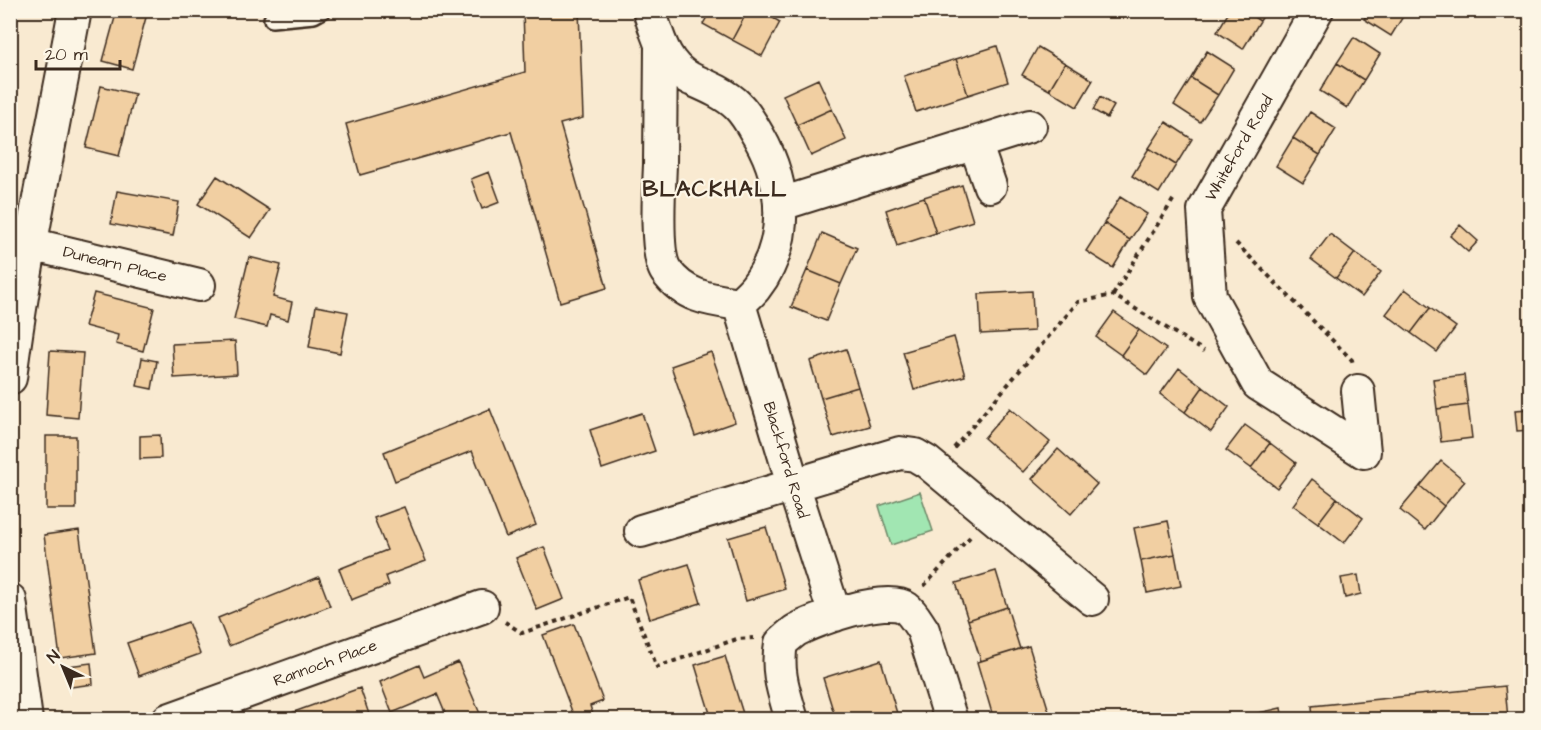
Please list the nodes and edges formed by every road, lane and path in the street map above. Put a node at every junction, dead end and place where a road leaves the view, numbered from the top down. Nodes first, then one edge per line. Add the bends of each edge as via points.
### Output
1 (75, 10) edge
2 (323, 10) edge
3 (650, 10) edge
4 (1317, 10) edge
5 (272, 19) dead end
6 (661, 45) junction
7 (1030, 126) dead end
8 (975, 143) junction
9 (990, 186) dead end
10 (781, 204) junction
11 (1207, 204) junction
12 (30, 244) junction
13 (199, 285) dead end
14 (1113, 295) junction
15 (739, 304) junction
16 (1210, 355) dead end
17 (10, 378) edge
18 (1358, 391) joint
19 (936, 469) junction
20 (793, 484) junction
21 (991, 515) junction
22 (640, 531) dead end
23 (1092, 599) dead end
24 (10, 600) edge
25 (905, 606) junction
26 (482, 607) joint
27 (835, 615) junction
28 (781, 643) junction
29 (26, 720) edge
30 (168, 720) edge
31 (792, 720) edge
32 (951, 720) edge

1 - 12 street
2 - 5 lane via 314,15
3 - 6 street
4 - 11 street, Whiteford Road
6 - 10 street via 677,69 738,106 767,151
6 - 15 street via 662,263 682,288 703,298
7 - 8 street
8 - 9 street
8 - 10 street
10 - 15 street via 778,239 770,263
11 - 14 path via 1185,182
11 - 18 path via 1352,360
11 - 18 street, Whiteford Road via 1210,297 1258,384 1364,452
12 - 13 street, Dunearn Place
12 - 17 street
14 - 16 path
14 - 19 path via 1078,302
15 - 20 street, Blackford Road
19 - 20 street via 915,455 900,453
19 - 21 street
20 - 22 street
20 - 27 street, Blackford Road
21 - 23 street
21 - 25 path
24 - 29 street
25 - 27 street via 871,605
25 - 32 street via 923,630
26 - 28 path via 522,633 629,597 657,667 737,639
26 - 30 street, Rannoch Place
27 - 28 street via 811,623
28 - 31 street via 780,679

